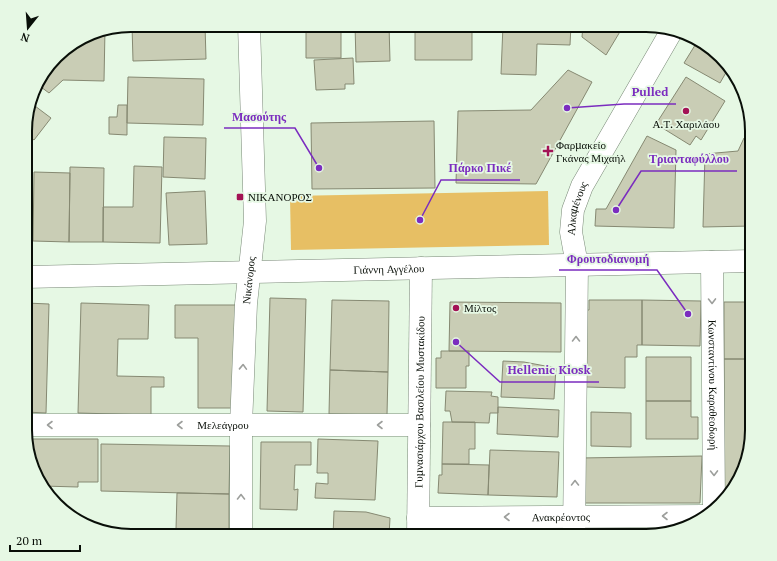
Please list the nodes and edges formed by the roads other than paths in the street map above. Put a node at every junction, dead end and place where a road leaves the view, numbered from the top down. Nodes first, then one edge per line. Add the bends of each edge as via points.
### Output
1 (249, 32) edge
2 (669, 35) edge
3 (745, 261) edge
4 (712, 262) junction
5 (577, 265) junction
6 (421, 268) junction
7 (249, 272) junction
8 (32, 277) edge
9 (32, 425) edge
10 (241, 425) junction
11 (419, 425) junction
12 (714, 502) edge
13 (693, 517) edge
14 (574, 526) edge
15 (418, 527) edge
16 (241, 529) edge

1 - 7 street, Νικάνορος via 255,221
2 - 5 street, Αλκαμένους via 582,186 573,210 571,232
3 - 4 street, Γιάννη Αγγέλου
4 - 5 street, Γιάννη Αγγέλου
4 -> 12 street, Κωνσταντίνου Καραθεοδωρή
5 - 6 street, Γιάννη Αγγέλου
14 -> 5 street, Αλκαμένους
6 - 7 street, Γιάννη Αγγέλου
6 - 11 street, Γυμνασιάρχου Βασιλείου Μυστακίδου
7 - 8 street, Γιάννη Αγγέλου
10 -> 7 street, Νικάνορος
10 -> 9 street, Μελεάγρου
11 -> 10 street, Μελεάγρου
16 -> 10 street, Νικάνορος
11 - 15 street, Γυμνασιάρχου Βασιλείου Μυστακίδου
13 -> 14 street, Ανακρέοντος
14 -> 15 street, Ανακρέοντος

